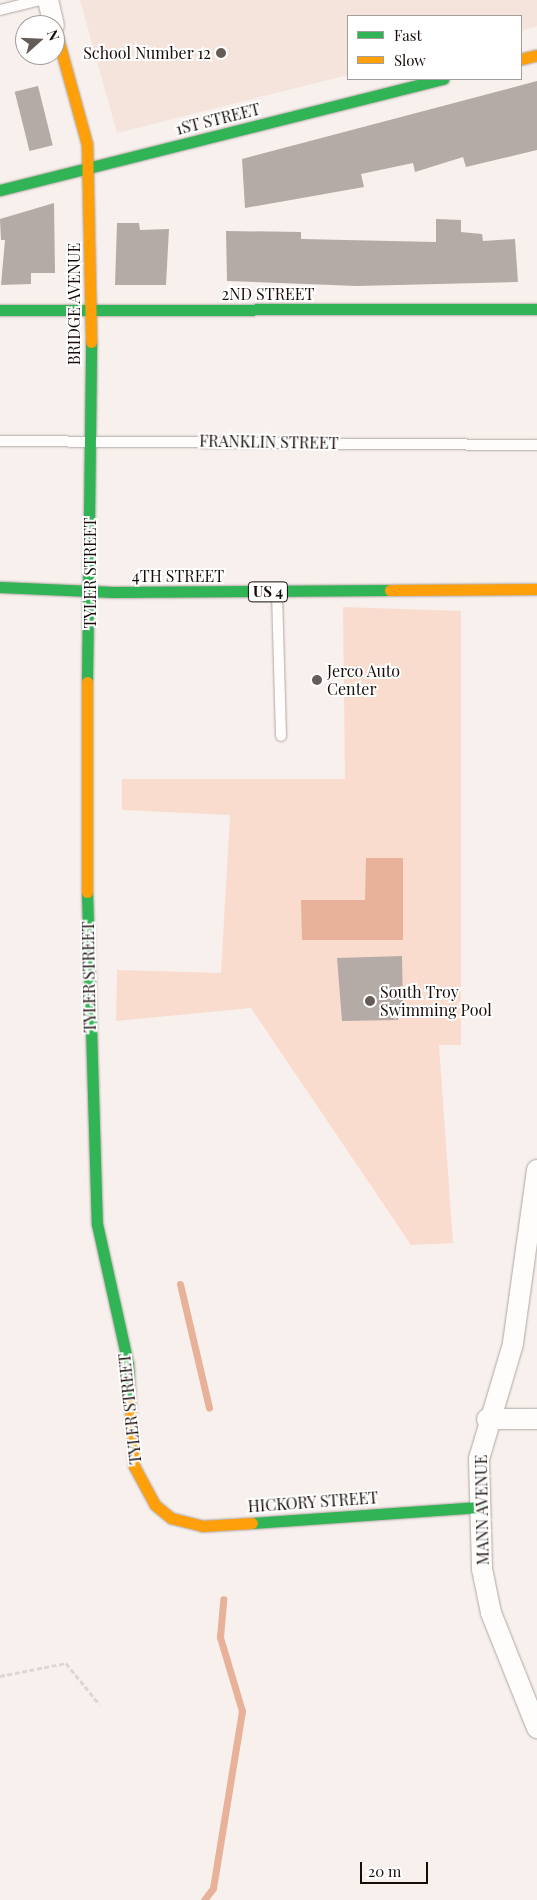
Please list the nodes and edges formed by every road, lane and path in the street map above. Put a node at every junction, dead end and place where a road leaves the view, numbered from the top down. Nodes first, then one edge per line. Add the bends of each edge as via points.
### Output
1 (40, 0) edge
2 (48, 0) edge
3 (0, 10) edge
4 (52, 15) edge
5 (537, 55) edge
6 (522, 59) edge
7 (64, 65) edge
8 (439, 80) edge
9 (89, 168) junction
10 (0, 190) edge
11 (537, 309) edge
12 (0, 310) edge
13 (90, 311) junction
14 (90, 440) junction
15 (0, 441) edge
16 (537, 445) edge
17 (0, 587) edge
18 (537, 589) edge
19 (91, 592) junction
20 (277, 592) junction
21 (282, 736) dead end
22 (537, 1170) edge
23 (487, 1419) junction
24 (537, 1419) edge
25 (155, 1505) joint
26 (479, 1506) junction
27 (0, 1676) edge
28 (99, 1704) dead end
29 (537, 1728) edge

1 - 3 lane
2 - 4 street
5 - 6 street
7 - 9 street
8 - 9 street, 1ST STREET
9 - 10 street, 1ST STREET
9 - 13 street, BRIDGE AVENUE
11 - 13 street, 2ND STREET
12 - 13 street, 2ND STREET
13 - 14 street, BRIDGE AVENUE
14 - 15 lane, FRANKLIN STREET
14 - 16 lane, FRANKLIN STREET
14 - 19 street, TYLER STREET
17 - 19 street, 4TH STREET / US 4
18 - 20 street, 4TH STREET / US 4
19 - 20 street, 4TH STREET / US 4
19 - 25 street, TYLER STREET via 84,762 97,1224 128,1364 134,1466
20 - 21 lane
22 - 23 street, MANN AVENUE via 513,1344
23 - 24 street
23 - 26 street, MANN AVENUE via 479,1459
25 - 26 street, HICKORY STREET via 171,1518 202,1526
26 - 29 street, MANN AVENUE via 482,1569 491,1613
27 - 28 path via 66,1663

